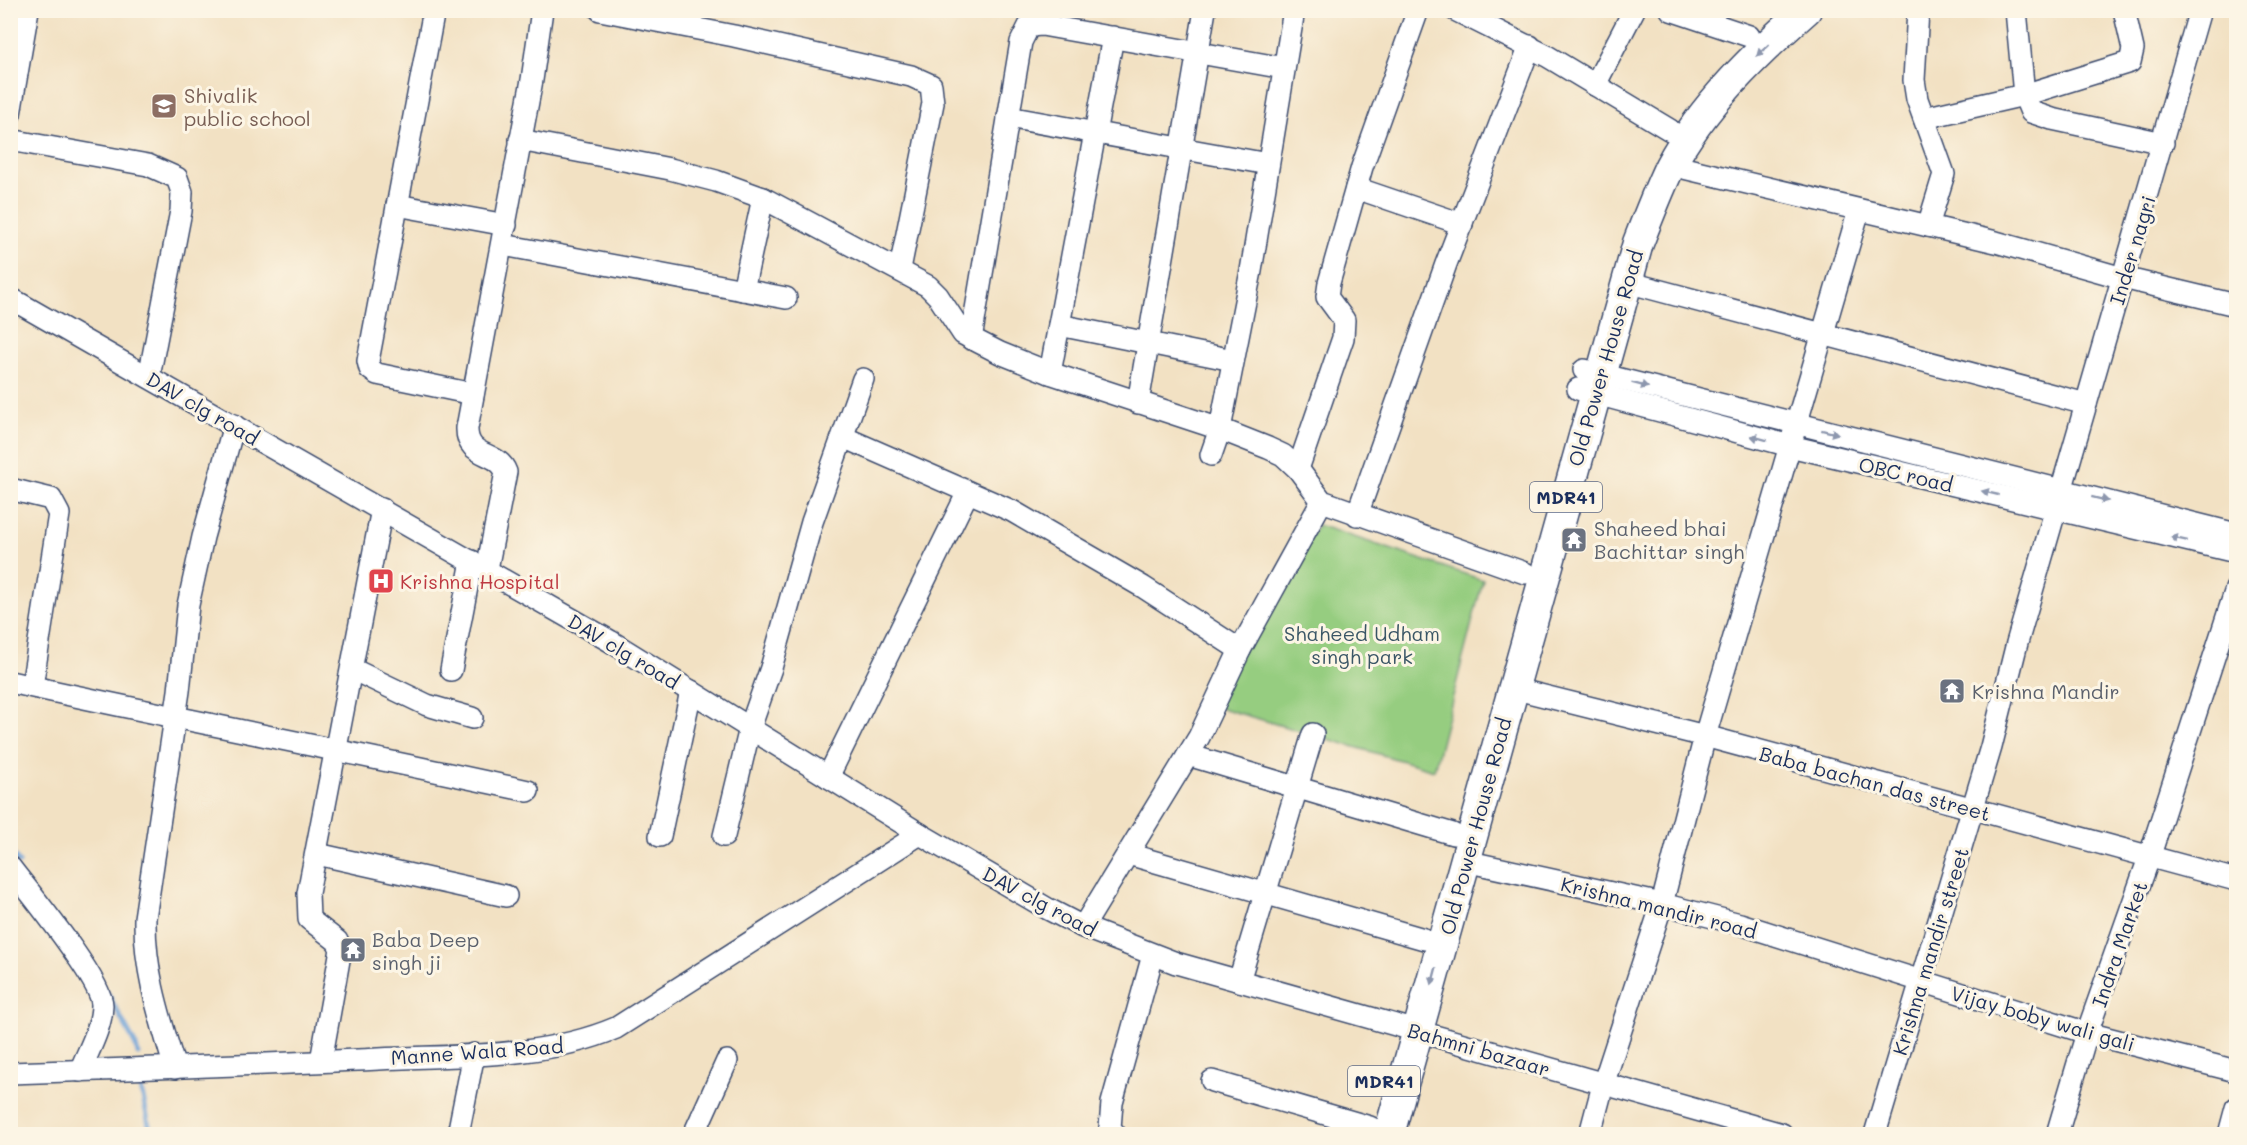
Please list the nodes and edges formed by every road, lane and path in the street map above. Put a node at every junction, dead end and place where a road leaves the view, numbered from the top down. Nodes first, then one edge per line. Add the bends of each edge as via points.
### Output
1 (28, 10) edge
2 (434, 10) edge
3 (542, 10) edge
4 (600, 10) edge
5 (1205, 10) edge
6 (1294, 10) edge
7 (1418, 10) edge
8 (1455, 10) edge
9 (1634, 10) edge
10 (1671, 10) edge
11 (1776, 10) edge
12 (1806, 10) edge
13 (1918, 10) edge
14 (2016, 10) edge
15 (2124, 10) edge
16 (2200, 10) edge
17 (1749, 36) junction
18 (1113, 37) junction
19 (1530, 46) junction
20 (1198, 51) junction
21 (1284, 68) junction
22 (1595, 85) junction
23 (2024, 95) junction
24 (10, 114) edge
25 (1008, 117) junction
26 (1924, 118) junction
27 (1670, 130) junction
28 (1095, 132) junction
29 (10, 140) edge
30 (520, 140) junction
31 (2163, 143) junction
32 (1181, 147) junction
33 (1268, 164) junction
34 (1671, 165) junction
35 (1356, 188) junction
36 (763, 198) junction
37 (397, 205) junction
38 (1859, 210) junction
39 (1462, 224) junction
40 (1928, 226) junction
41 (504, 235) junction
42 (900, 269) junction
43 (2123, 278) junction
44 (1627, 282) junction
45 (743, 290) junction
46 (10, 298) edge
47 (786, 298) dead end
48 (2236, 305) edge
49 (1059, 325) junction
50 (1823, 334) junction
51 (971, 339) junction
52 (1148, 344) junction
53 (1233, 360) junction
54 (1050, 373) junction
55 (149, 377) junction
56 (863, 379) dead end
57 (1590, 382) junction
58 (473, 394) junction
59 (1137, 403) junction
60 (2086, 404) junction
61 (1797, 424) junction
62 (234, 425) junction
63 (1220, 429) junction
64 (843, 437) junction
65 (1790, 446) junction
66 (1211, 455) dead end
67 (1298, 469) junction
68 (10, 489) edge
69 (968, 492) junction
70 (2060, 500) junction
71 (1322, 501) junction
72 (382, 509) junction
73 (1357, 515) junction
74 (2236, 534) edge
75 (2236, 552) edge
76 (479, 565) junction
77 (1525, 573) junction
78 (2236, 589) edge
79 (1240, 650) junction
80 (352, 669) junction
81 (451, 670) dead end
82 (10, 682) edge
83 (32, 686) junction
84 (1512, 688) junction
85 (691, 692) junction
86 (174, 718) junction
87 (472, 718) dead end
88 (750, 728) junction
89 (1313, 734) dead end
90 (1705, 736) junction
91 (338, 749) junction
92 (1188, 755) junction
93 (828, 777) junction
94 (1298, 788) junction
95 (528, 791) dead end
96 (1972, 810) junction
97 (920, 834) junction
98 (1453, 834) junction
99 (660, 836) dead end
100 (724, 836) dead end
101 (317, 854) junction
102 (1128, 854) junction
103 (2149, 858) junction
104 (1465, 861) junction
105 (10, 867) edge
106 (2236, 880) edge
107 (1266, 893) junction
108 (506, 896) dead end
109 (1662, 904) junction
110 (1083, 927) junction
111 (1424, 939) junction
112 (1153, 955) junction
113 (1851, 960) joint
114 (1176, 963) joint
115 (1239, 981) junction
116 (1919, 981) junction
117 (1409, 1029) junction
118 (2087, 1034) junction
119 (474, 1054) junction
120 (321, 1061) junction
121 (727, 1061) dead end
122 (169, 1068) junction
123 (87, 1071) junction
124 (2236, 1071) edge
125 (10, 1073) edge
126 (1212, 1081) dead end
127 (1603, 1084) junction
128 (2236, 1108) edge
129 (1376, 1132) edge
130 (458, 1134) edge
131 (694, 1134) edge
132 (1115, 1134) edge
133 (1590, 1134) edge
134 (1782, 1134) edge
135 (1875, 1134) edge
136 (2057, 1134) edge
137 (2229, 1134) edge

1 - 24 street
2 - 37 street
3 - 30 street
4 - 42 street via 911,76 931,85 933,103
5 - 20 street
6 - 21 street
7 - 35 street
8 - 19 street
9 - 22 street
10 - 17 street
11 - 17 highway, Old Power House Road / MDR41
12 -> 34 highway, Old Power House Road / MDR41 via 1718,98
13 - 26 street via 1914,80
14 - 23 street
15 - 23 street via 2133,49 2130,62
16 - 31 street, Inder nagri
17 - 27 highway, Old Power House Road / MDR41 via 1703,86
18 - 20 street
18 - 25 street via 1029,26 1021,42
18 - 28 street
19 - 22 street
19 - 39 street
20 - 21 street
20 - 32 street
21 - 33 street
22 - 27 street
23 - 26 street
23 - 31 street via 2031,112 2038,116
25 - 28 street
25 - 51 street
26 - 40 street via 1944,174
27 - 57 highway, Old Power House Road / MDR41 via 1654,156 1620,236
28 - 32 street
28 - 49 street
29 - 55 street via 148,165 177,178 182,211
30 - 36 street via 670,169
30 - 41 street
31 - 43 street, Inder nagri
32 - 33 street
32 - 52 street
33 - 53 street
34 - 38 street
34 - 44 highway, Old Power House Road / MDR41 via 1638,243
35 - 39 street
35 - 67 street via 1327,291 1344,320 1343,338
36 - 42 street
36 - 45 street
37 - 41 street
37 - 58 street via 368,352 370,369 386,376
38 - 40 street
38 - 50 street
39 - 73 street
40 - 43 street
41 - 45 street
41 - 58 street
42 - 51 street via 939,296 958,328
43 - 48 street
43 - 60 street, Inder nagri
44 - 50 street
44 - 57 highway, Old Power House Road / MDR41
45 - 47 street
46 - 55 street, DAV clg road
49 - 52 street
49 - 54 street
50 - 60 street
50 - 61 street
51 - 54 street
52 - 53 street
52 - 59 street
53 - 63 street
54 - 59 street
55 - 62 street, DAV clg road
56 - 64 street
57 -> 61 street, OBC road
65 -> 57 street, OBC road
57 - 77 highway, Old Power House Road / MDR41
57 - 84 highway, Old Power House Road / MDR41
58 - 76 street via 468,442 499,462 506,472
59 - 63 street
60 - 70 street, Inder nagri
61 - 65 street
61 -> 70 street, OBC road
62 - 72 street, DAV clg road
62 - 86 street via 194,571
63 - 66 street
63 - 67 street via 1282,455
64 - 69 street
64 - 88 street via 814,513 771,668
70 -> 65 street, OBC road
65 - 90 street
67 - 71 street
68 - 83 street via 51,499 59,514
69 - 79 street via 1012,511 1143,587
69 - 93 street
70 -> 74 street, OBC road
75 -> 70 street, OBC road
70 - 96 street, Krishna mandir street
71 - 73 street
71 - 79 street
72 - 76 street, DAV clg road
72 - 80 street
73 - 77 street
76 - 81 street
76 - 85 street, DAV clg road
77 - 98 highway, Old Power House Road / MDR41
78 - 103 street, Indra Market
79 - 92 street
80 - 87 street via 427,705
80 - 91 street
82 - 83 street
83 - 86 street
84 - 90 street, Baba bachan das street
84 - 104 highway, Old Power House Road / MDR41
85 - 88 street, DAV clg road
85 - 99 street
86 - 91 street
86 - 122 street via 145,948
88 - 93 street, DAV clg road
88 - 100 street
89 - 94 street
90 - 96 street, Baba bachan das street
90 - 109 street
91 - 95 street
91 - 101 street
92 - 94 street
92 - 102 street
93 - 97 street, DAV clg road
94 - 98 street
94 - 107 street
96 - 103 street, Baba bachan das street
96 - 116 street, Krishna mandir street
97 - 110 street, DAV clg road
97 - 119 street, Manne Wala Road via 616,1028 587,1041 559,1047
98 - 111 highway, Old Power House Road / MDR41
101 - 108 street
101 - 120 street via 307,914 314,926 337,941 341,950
102 - 107 street
102 - 110 street
103 - 106 street, Baba bachan das street
103 - 118 street, Indra Market
104 - 109 street, Krishna mandir road
104 -> 117 highway, Old Power House Road / MDR41
105 - 123 street via 88,973 102,1000
107 - 111 street
107 - 115 street
109 - 113 street, Krishna mandir road
109 - 127 street
110 - 112 street, DAV clg road
111 - 117 highway, Old Power House Road / MDR41
112 - 114 street, DAV clg road
112 - 132 street via 1112,1103 1110,1128
113 - 116 street, Vijay boby wali gali
114 - 115 street, Bahmni bazaar
115 - 117 street, Bahmni bazaar
116 - 118 street, Vijay boby wali gali
116 - 135 street, Krishna mandir street
117 - 127 street, Bahmni bazaar
117 - 129 highway, MDR41
118 - 124 street, Vijay boby wali gali
118 - 136 street, Indra Market
119 - 120 street, Manne Wala Road
119 - 130 street
120 - 122 street, Manne Wala Road
121 - 131 street
122 - 123 street, Manne Wala Road
123 - 125 street, Manne Wala Road
126 - 129 street
127 - 133 street
127 - 134 street, Bahmni bazaar
128 - 137 street

